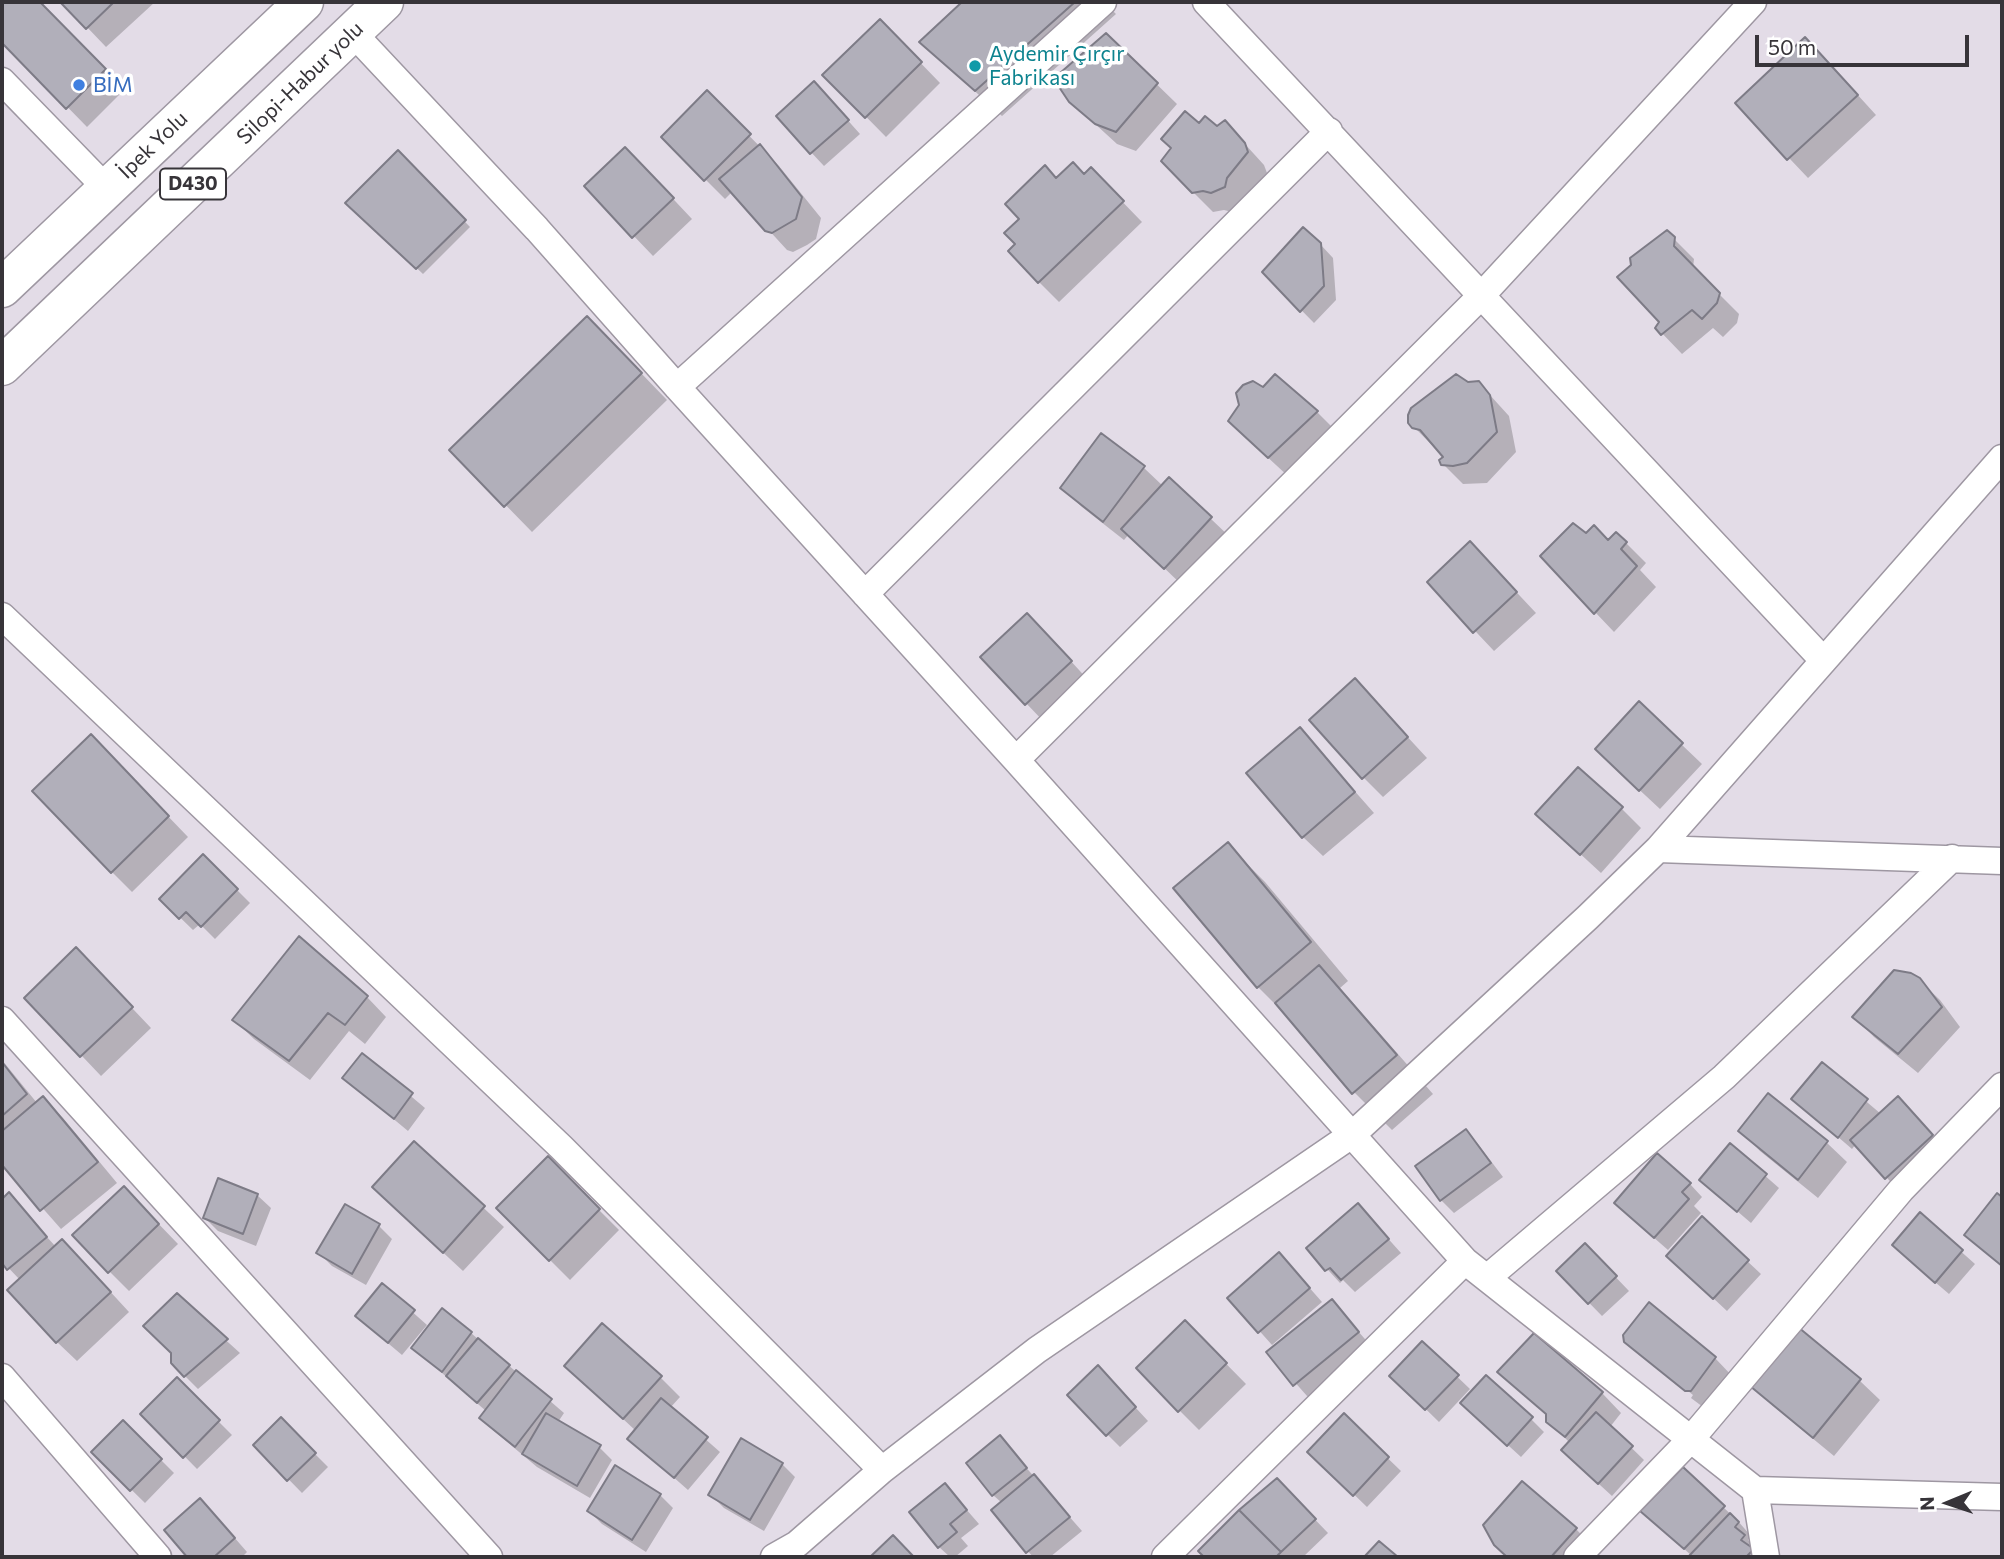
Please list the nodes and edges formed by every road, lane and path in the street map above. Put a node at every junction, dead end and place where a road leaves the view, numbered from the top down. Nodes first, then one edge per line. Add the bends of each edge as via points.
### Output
1 (304, 2) edge
2 (384, 2) edge
3 (1103, 2) edge
4 (1206, 2) edge
5 (1753, 2) edge
6 (353, 33) junction
7 (2, 81) edge
8 (1329, 131) junction
9 (107, 190) junction
10 (2, 288) edge
11 (1481, 296) junction
12 (2, 366) edge
13 (677, 387) junction
14 (2002, 458) edge
15 (865, 594) junction
16 (2, 616) edge
17 (1823, 660) junction
18 (1016, 760) junction
19 (1658, 849) junction
20 (1952, 858) junction
21 (2002, 860) edge
22 (2, 1020) edge
23 (2002, 1086) edge
24 (1353, 1134) junction
25 (1465, 1261) junction
26 (1487, 1278) junction
27 (2, 1377) edge
28 (1691, 1439) junction
29 (883, 1470) junction
30 (1755, 1490) junction
31 (2002, 1497) edge
32 (802, 1551) edge
33 (158, 1557) edge
34 (488, 1557) edge
35 (774, 1557) edge
36 (1166, 1557) edge
37 (1577, 1557) edge
38 (1766, 1557) edge

1 - 9 highway, İpek Yolu / D430
2 - 6 highway, Silopi-Habur yolu / D430
3 - 13 street
4 - 8 street
5 - 11 street
6 - 12 highway, Silopi-Habur yolu / D430
6 - 13 street
7 - 9 street
8 - 11 street
8 - 15 street
9 - 10 highway, İpek Yolu / D430
11 - 17 street
11 - 18 street
13 - 15 street
14 - 17 street
15 - 18 street
16 - 29 street via 561,1147
17 - 19 street
18 - 24 street
19 - 20 street
19 - 24 street
20 - 21 street
20 - 26 street via 1724,1077
22 - 34 street
23 - 28 street via 1901,1190
24 - 25 street
24 - 29 street via 1037,1350
25 - 26 street
25 - 36 street
26 - 28 street
27 - 33 street
28 - 30 street
28 - 37 street
29 - 32 street
30 - 31 street
30 - 38 street
32 - 35 street

